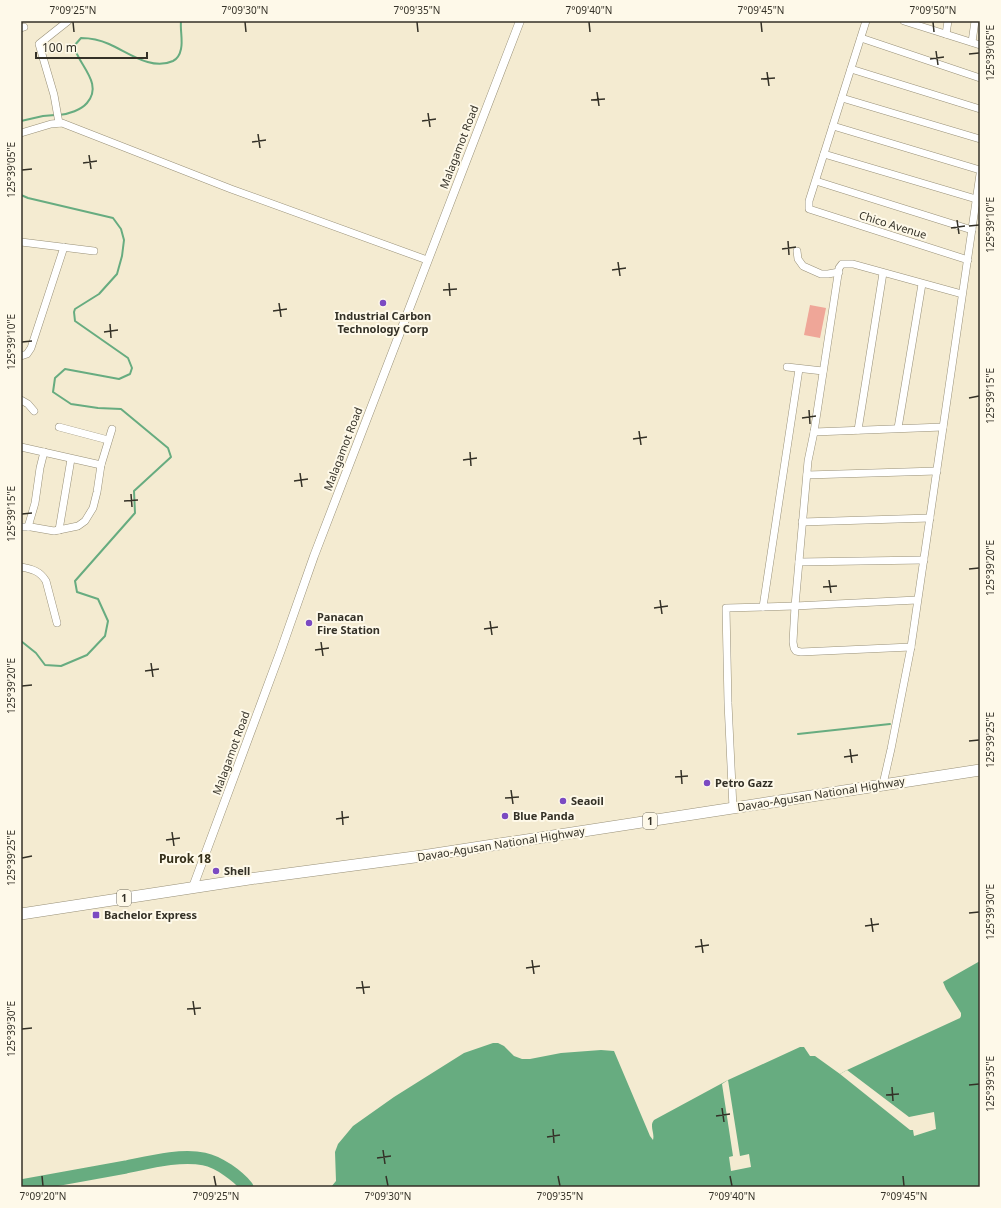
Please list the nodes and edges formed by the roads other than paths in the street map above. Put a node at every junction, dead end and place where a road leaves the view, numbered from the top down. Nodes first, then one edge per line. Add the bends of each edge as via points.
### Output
1 (68, 21) edge
2 (520, 21) edge
3 (866, 21) edge
4 (904, 21) edge
5 (948, 21) edge
6 (975, 21) edge
7 (946, 34) junction
8 (861, 38) junction
9 (972, 42) junction
10 (980, 45) edge
11 (851, 69) junction
12 (980, 78) edge
13 (842, 98) junction
14 (980, 109) edge
15 (59, 121) junction
16 (833, 126) junction
17 (21, 133) edge
18 (980, 139) edge
19 (824, 154) junction
20 (980, 170) edge
21 (980, 174) edge
22 (816, 181) junction
23 (976, 199) junction
24 (972, 230) junction
25 (21, 242) edge
26 (64, 248) junction
27 (94, 251) dead end
28 (797, 251) dead end
29 (427, 260) junction
30 (968, 260) junction
31 (839, 272) junction
32 (883, 273) junction
33 (922, 284) junction
34 (962, 294) junction
35 (21, 356) edge
36 (787, 367) dead end
37 (799, 369) junction
38 (823, 371) junction
39 (21, 400) edge
40 (34, 411) dead end
41 (943, 426) junction
42 (59, 427) dead end
43 (898, 428) junction
44 (112, 429) dead end
45 (858, 430) junction
46 (814, 432) junction
47 (108, 440) junction
48 (21, 447) edge
49 (44, 452) junction
50 (71, 459) junction
51 (101, 465) junction
52 (937, 471) junction
53 (807, 474) junction
54 (930, 518) junction
55 (802, 522) junction
56 (25, 527) edge
57 (60, 530) junction
58 (924, 560) junction
59 (799, 562) junction
60 (21, 567) edge
61 (917, 600) junction
62 (795, 606) junction
63 (763, 607) junction
64 (57, 623) dead end
65 (911, 647) junction
66 (980, 770) edge
67 (883, 784) junction
68 (733, 808) junction
69 (193, 887) junction
70 (21, 914) edge

1 - 15 street via 39,44
2 - 29 street, Malagamot Road
3 - 8 street
4 - 7 street
5 - 7 street
6 - 9 street
7 - 9 street
8 - 11 street
8 - 12 street
9 - 10 street
11 - 13 street
11 - 14 street
13 - 16 street
13 - 18 street
15 - 17 street
15 - 29 street via 261,200
16 - 19 street
16 - 20 street
19 - 22 street
19 - 23 street
21 - 23 street
22 - 24 street
22 - 30 street, Chico Avenue via 809,205 811,210
23 - 24 street
24 - 30 street
25 - 26 street
26 - 27 street
26 - 35 street via 31,348 27,354
28 - 31 street via 798,259 803,266 821,274
29 - 69 street, Malagamot Road via 314,556
30 - 34 street
31 - 32 street via 840,266 846,263
31 - 38 street
32 - 33 street
32 - 45 street
33 - 34 street
33 - 43 street
34 - 41 street
36 - 37 street
37 - 38 street
37 - 63 street
38 - 46 street
39 - 40 street
41 - 43 street
41 - 52 street
42 - 47 street
43 - 45 street
44 - 47 street
45 - 46 street
46 - 53 street
47 - 51 street
48 - 49 street
49 - 50 street
49 - 56 street via 36,499
50 - 51 street
50 - 57 street
51 - 57 street via 90,515 82,523
52 - 53 street
52 - 54 street
53 - 55 street
54 - 55 street
54 - 58 street
55 - 59 street
56 - 57 street
58 - 59 street
58 - 61 street
59 - 62 street
60 - 64 street via 43,576
61 - 62 street
61 - 65 street
62 - 63 street
62 - 65 street via 793,642 796,651
63 - 68 street via 726,608
65 - 67 street
66 - 67 highway, Davao-Agusan National Highway / 1
67 - 68 highway, Davao-Agusan National Highway / 1
68 - 69 highway, Davao-Agusan National Highway / 1 via 422,856
69 - 70 highway, Davao-Agusan National Highway / 1

